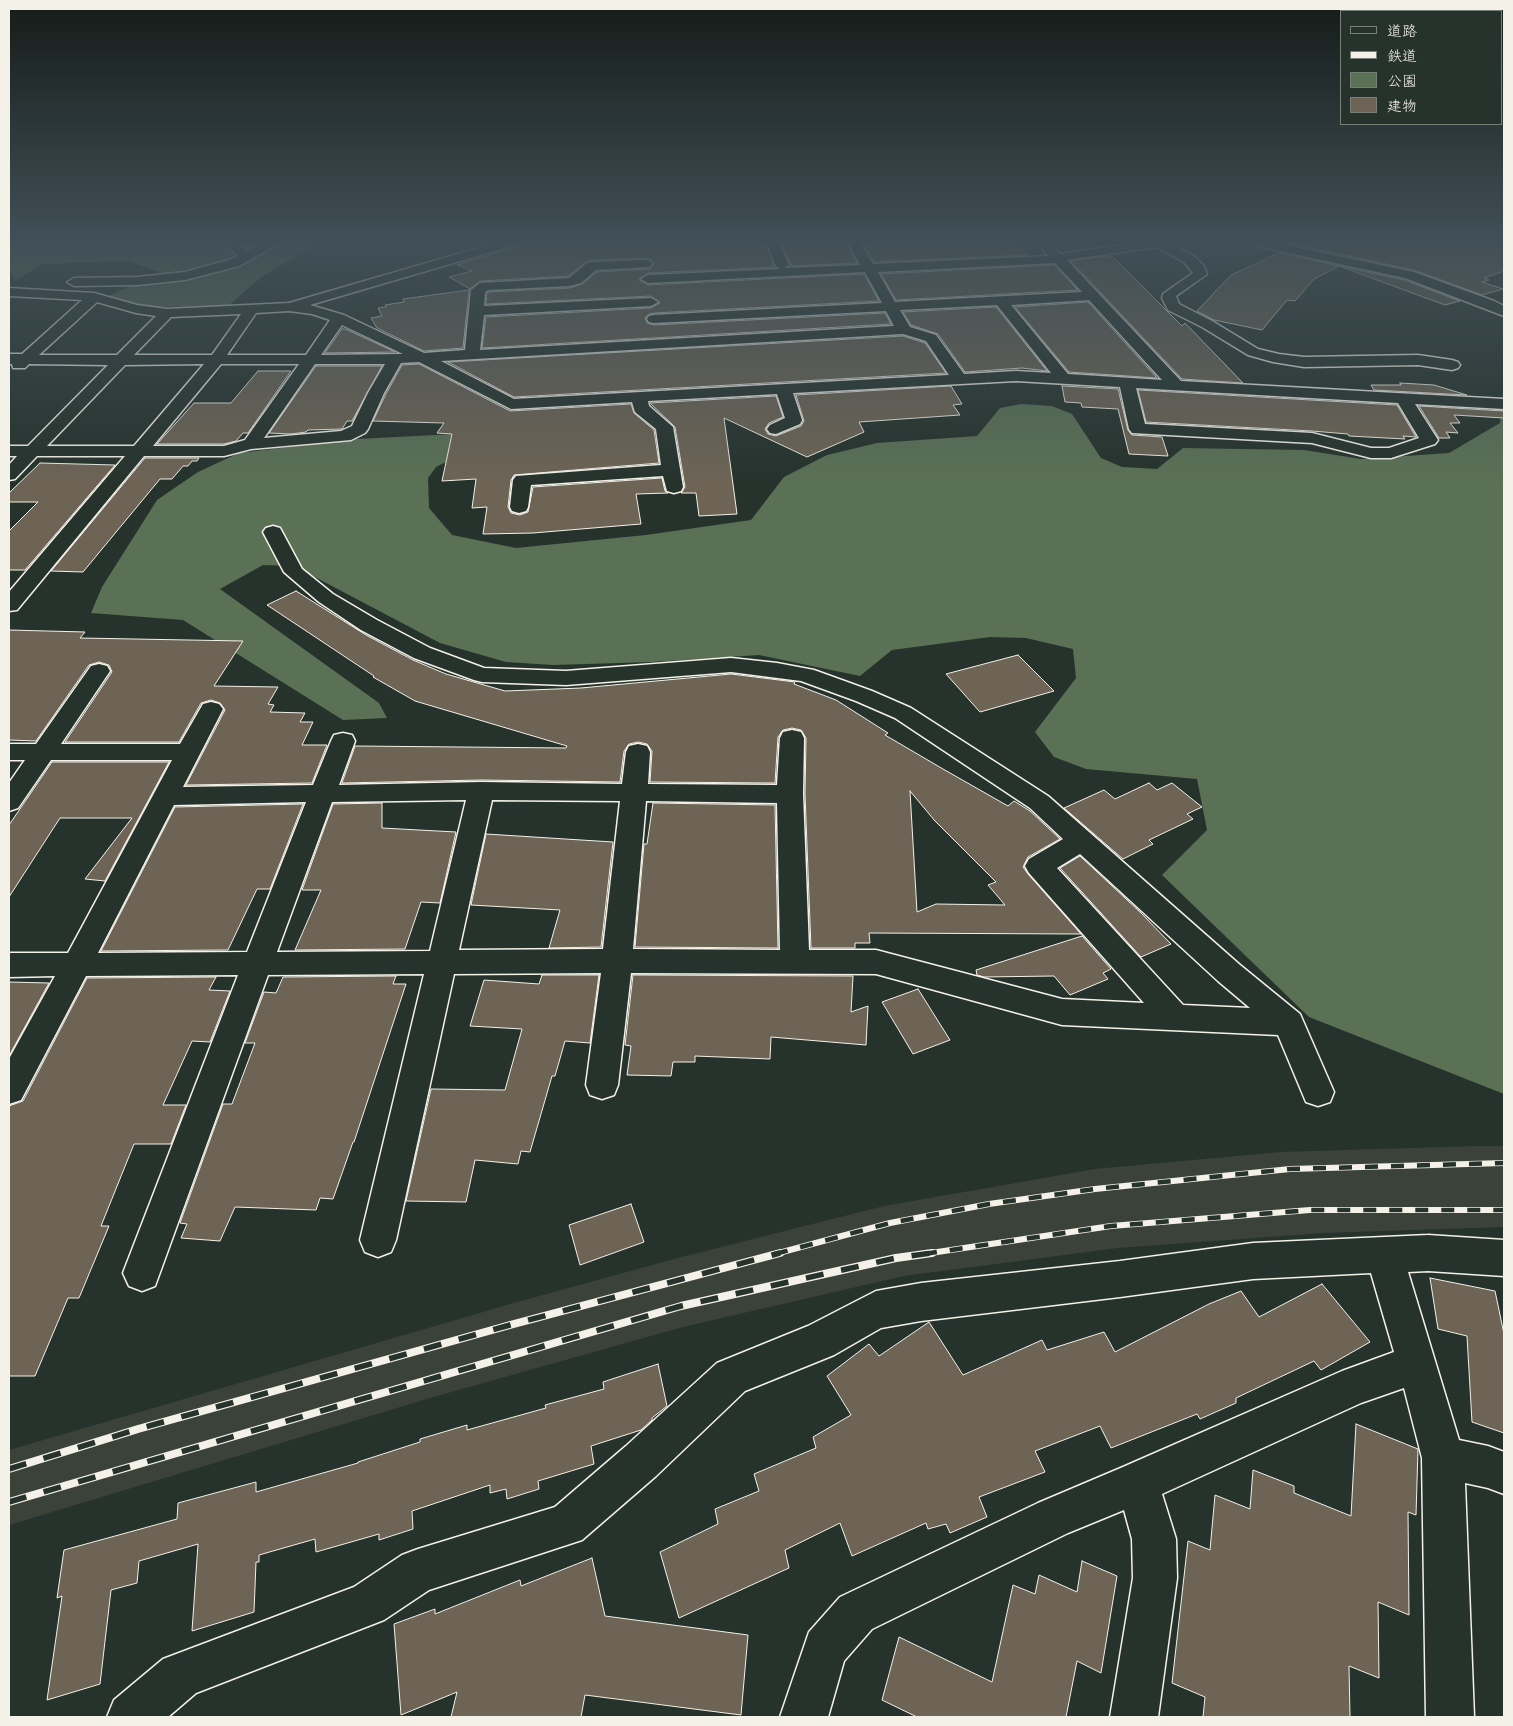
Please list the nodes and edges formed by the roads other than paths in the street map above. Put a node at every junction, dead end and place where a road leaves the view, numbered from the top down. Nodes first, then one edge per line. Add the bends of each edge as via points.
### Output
1 (66, 323) edge
2 (159, 323) edge
3 (242, 323) edge
4 (336, 323) edge
5 (349, 323) edge
6 (476, 323) edge
7 (655, 323) edge
8 (900, 323) edge
9 (1018, 323) edge
10 (1118, 323) edge
11 (1204, 323) edge
12 (904, 330) junction
13 (658, 344) junction
14 (472, 354) junction
15 (421, 357) junction
16 (9, 359) edge
17 (26, 359) junction
18 (311, 359) junction
19 (396, 359) junction
20 (122, 360) junction
21 (216, 360) junction
22 (1452, 365) dead end
23 (9, 374) edge
24 (1063, 378) junction
25 (960, 380) junction
26 (1127, 382) junction
27 (1176, 385) junction
28 (784, 390) junction
29 (639, 398) junction
30 (1403, 398) junction
31 (1504, 404) edge
32 (776, 429) dead end
33 (250, 444) junction
34 (9, 451) edge
35 (34, 451) junction
36 (138, 452) junction
37 (9, 475) edge
38 (519, 507) dead end
39 (274, 532) dead end
40 (9, 578) edge
41 (31, 578) junction
42 (9, 605) edge
43 (99, 671) dead end
44 (211, 709) dead end
45 (792, 738) dead end
46 (343, 741) dead end
47 (9, 752) edge
48 (43, 752) junction
49 (188, 752) junction
50 (638, 752) dead end
51 (481, 792) junction
52 (633, 793) junction
53 (324, 794) junction
54 (790, 794) junction
55 (165, 796) junction
56 (9, 802) edge
57 (1083, 840) junction
58 (618, 961) junction
59 (795, 962) junction
60 (441, 963) junction
61 (77, 964) junction
62 (257, 964) junction
63 (9, 965) edge
64 (1175, 1017) junction
65 (1290, 1023) junction
66 (602, 1085) dead end
67 (9, 1090) edge
68 (1318, 1092) dead end
69 (378, 1240) dead end
70 (1384, 1255) junction
71 (1504, 1258) edge
72 (142, 1273) dead end
73 (1417, 1364) junction
74 (1443, 1458) junction
75 (1504, 1473) edge
76 (1137, 1483) junction
77 (131, 1717) edge
78 (804, 1717) edge
79 (1134, 1717) edge
80 (1450, 1717) edge

1 - 17 street
2 - 20 street
3 - 21 street
4 - 18 street
5 - 15 street
6 - 14 street
7 - 13 street
8 - 12 street
9 - 24 street
10 - 27 street
11 - 22 street via 1266,357 1304,362 1418,360
12 - 13 street
12 - 25 street via 931,338
13 - 14 street
14 - 15 street
15 - 19 street
15 - 29 street via 511,404
16 - 17 street
17 - 20 street
17 - 23 street
18 - 19 street
18 - 21 street
18 - 33 street
19 - 33 street via 359,428 345,436
20 - 21 street
20 - 35 street
21 - 36 street
24 - 25 street via 1016,376
24 - 26 street
25 - 28 street
26 - 27 street
26 - 30 street via 1138,429 1312,438 1370,453 1391,453 1429,440
27 - 30 street
28 - 29 street
28 - 32 street via 794,420
29 - 38 street via 642,408 664,426 673,478 522,480
30 - 31 street
33 - 36 street via 224,451
34 - 35 street
35 - 36 street
35 - 37 street
36 - 41 street
39 - 57 street via 294,572 326,598 390,636 456,666 482,675 527,677 612,676 731,666 806,675 903,713 1040,802
40 - 41 street
41 - 42 street
43 - 48 street
44 - 49 street
45 - 54 street
46 - 53 street
47 - 48 street
48 - 49 street
48 - 56 street
49 - 55 street
50 - 52 street
51 - 52 street
51 - 53 street
51 - 60 street
52 - 54 street
52 - 58 street
53 - 55 street
53 - 62 street
54 - 59 street
55 - 61 street
57 - 64 street via 1039,866
57 - 65 street via 1229,973
58 - 59 street
58 - 60 street
58 - 66 street
59 - 64 street via 876,962 1062,1012
60 - 62 street
60 - 69 street
61 - 62 street
61 - 63 street
61 - 67 street
62 - 72 street
64 - 65 street
65 - 68 street
70 - 71 street via 1428,1253
70 - 73 street
70 - 77 street via 1253,1262 876,1310 820,1341 731,1376 567,1525 418,1571 368,1604 180,1676
73 - 74 street
73 - 76 street via 1356,1385
74 - 75 street
74 - 80 street
76 - 78 street via 1053,1518 856,1613 825,1648
76 - 79 street via 1154,1539 1155,1578

